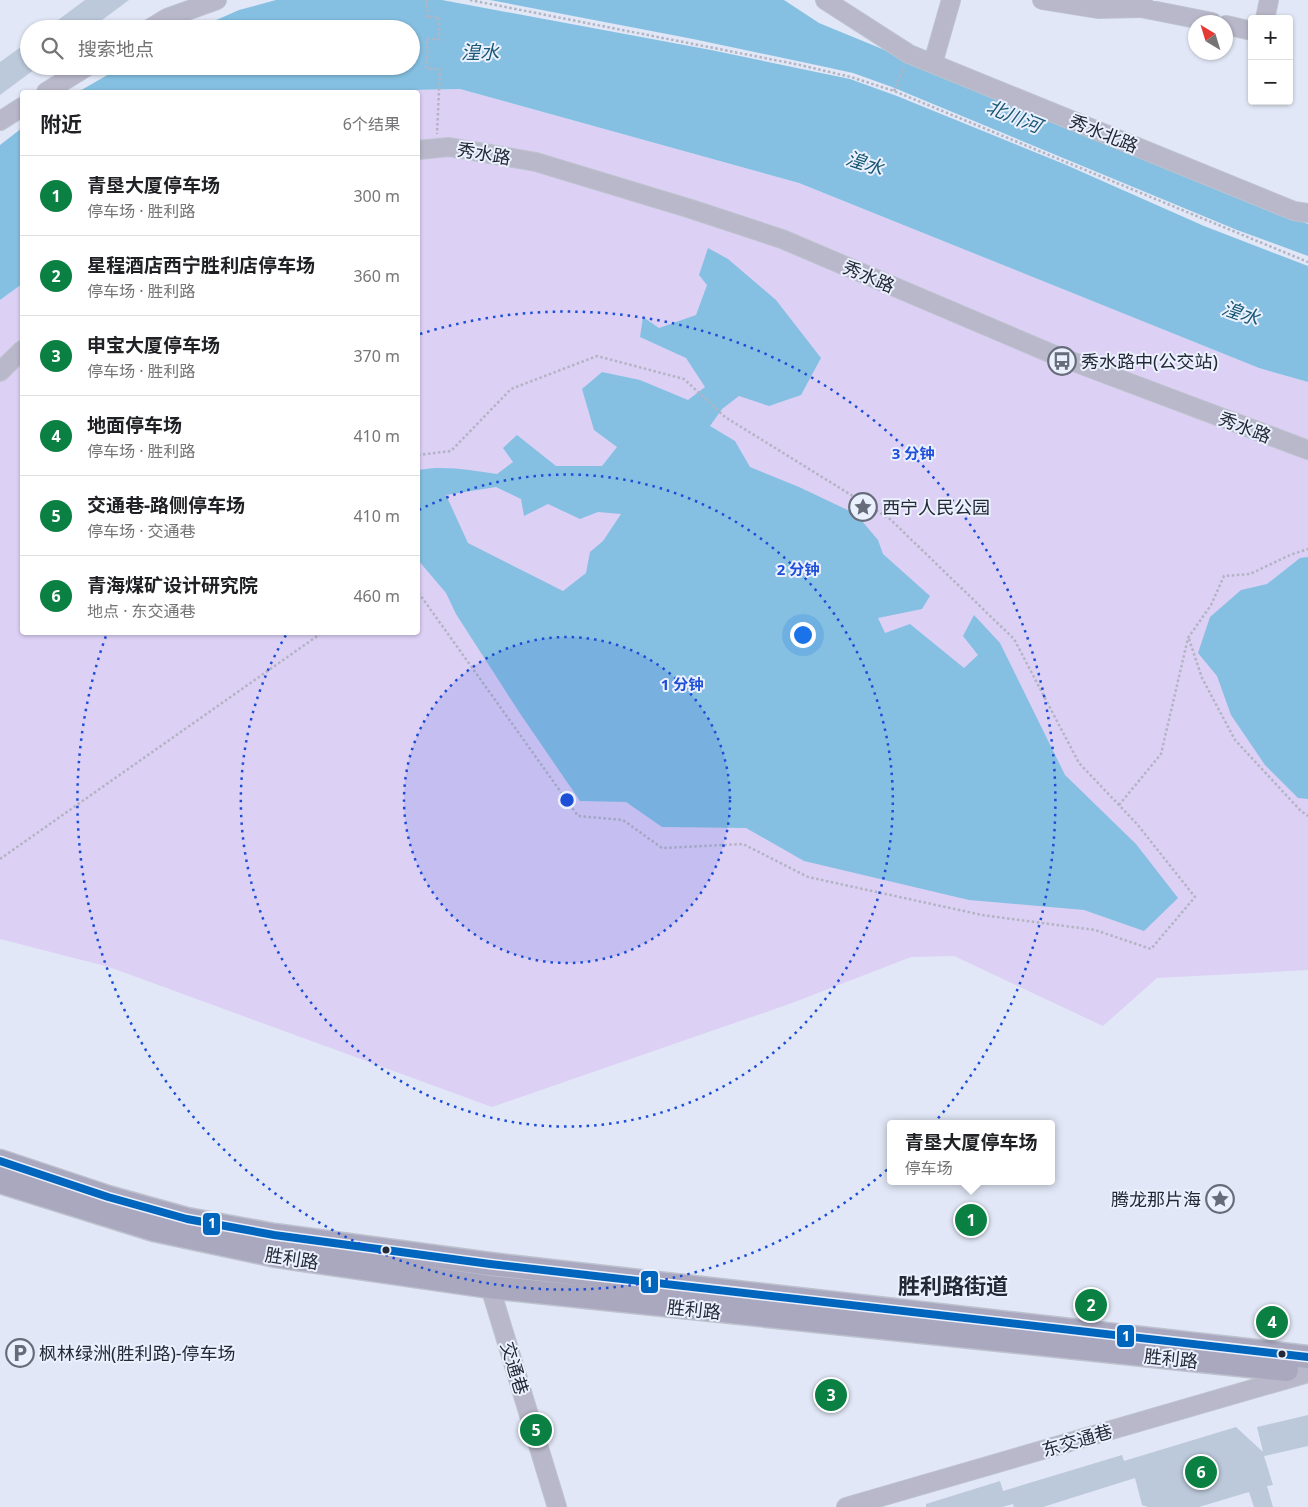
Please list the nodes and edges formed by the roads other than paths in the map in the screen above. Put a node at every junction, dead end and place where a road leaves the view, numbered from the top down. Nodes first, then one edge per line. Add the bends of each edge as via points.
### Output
1 (218, 0) edge
2 (825, 0) edge
3 (951, 0) edge
4 (1042, 0) edge
5 (1269, 0) edge
6 (1142, 4) edge
7 (1266, 15) edge
8 (1188, 16) edge
9 (164, 20) edge
10 (1233, 27) edge
11 (1248, 30) edge
12 (933, 63) junction
13 (73, 75) edge
14 (49, 90) edge
15 (20, 108) edge
16 (0, 121) edge
17 (420, 150) edge
18 (1308, 213) edge
19 (20, 352) edge
20 (0, 372) edge
21 (1308, 450) edge
22 (0, 1161) edge
23 (0, 1182) edge
24 (490, 1287) junction
25 (1308, 1357) edge
26 (1308, 1372) edge
27 (557, 1507) edge
28 (846, 1507) edge

1 - 9 street
2 - 12 street, 秀水北路 via 910,54
3 - 12 street
4 - 6 street via 1098,9
5 - 7 street
6 - 8 street
10 - 11 street
12 - 18 street, 秀水北路 via 1294,211
13 - 14 street
15 - 16 street
17 - 21 street, 秀水路 via 449,147 536,162 782,238 1050,353
19 - 20 street
22 - 25 main road, 胜利路 via 178,1217 274,1235 490,1264
23 - 24 main road, 胜利路 via 154,1230 276,1256
24 - 26 main road, 胜利路
24 - 27 street, 交通巷
26 - 28 street, 东交通巷

